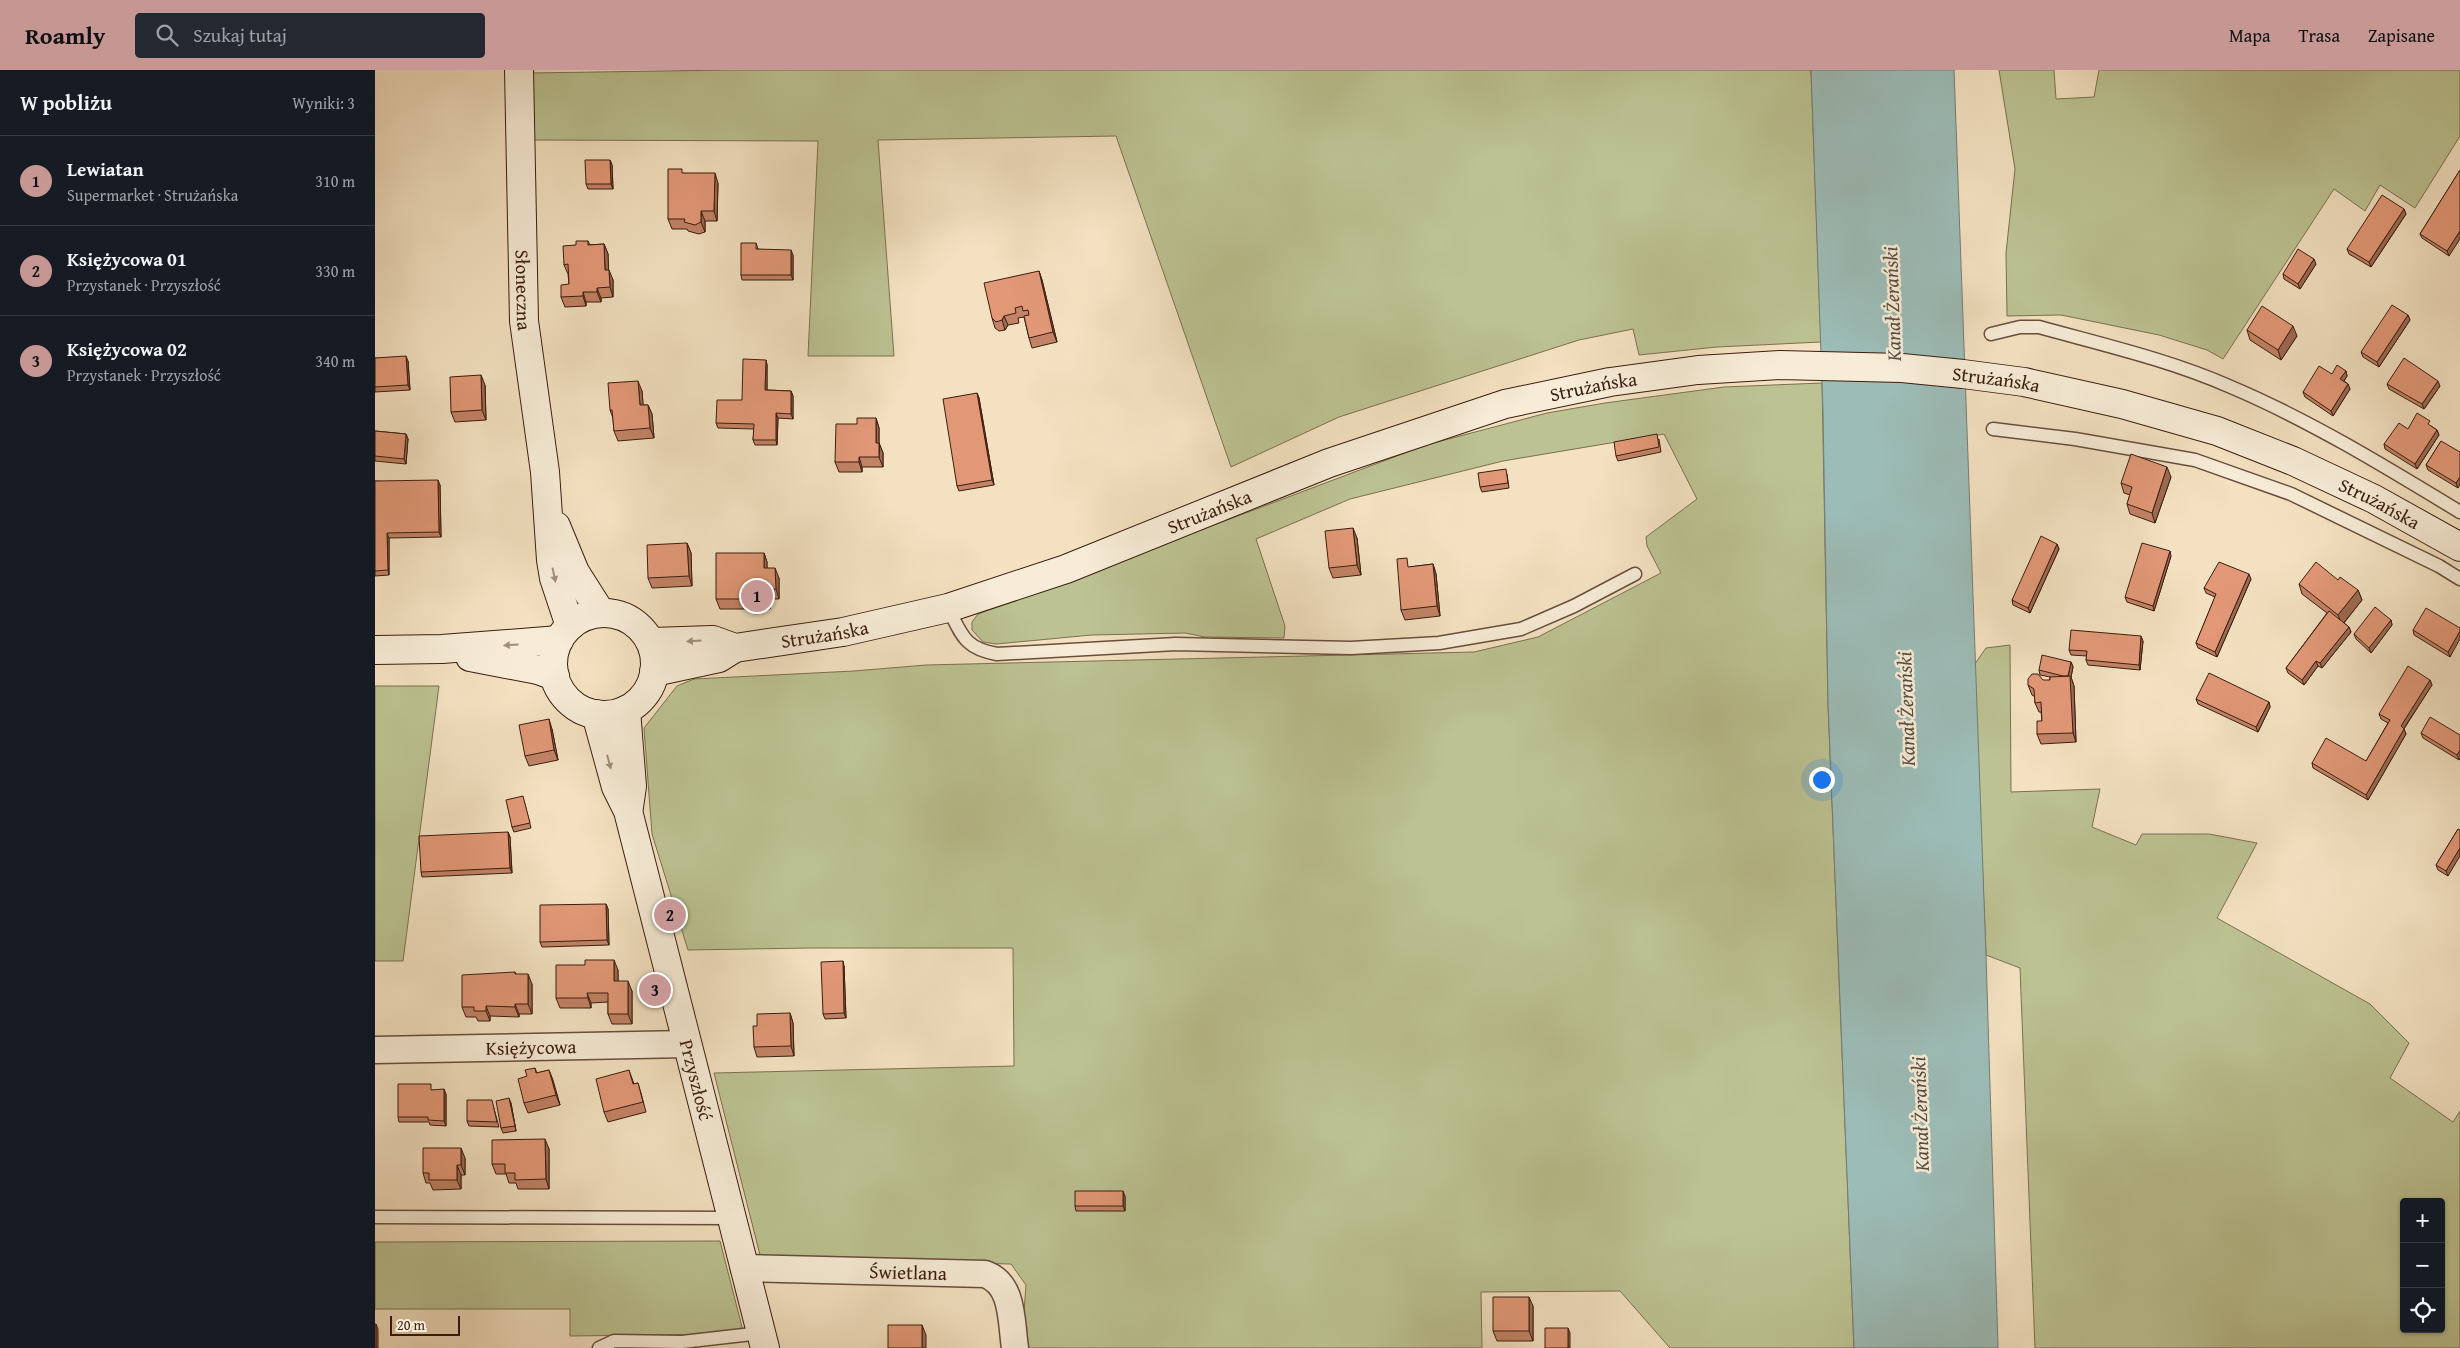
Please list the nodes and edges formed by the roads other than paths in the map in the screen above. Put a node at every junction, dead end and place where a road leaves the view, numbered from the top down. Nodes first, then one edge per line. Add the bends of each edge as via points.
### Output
1 (519, 70) edge
2 (1991, 334) dead end
3 (1993, 429) dead end
4 (548, 509) junction
5 (2460, 512) edge
6 (2460, 547) edge
7 (1635, 574) dead end
8 (2460, 579) edge
9 (948, 608) junction
10 (601, 613) junction
11 (565, 633) junction
12 (651, 642) junction
13 (735, 648) junction
14 (442, 649) junction
15 (375, 650) edge
16 (655, 672) junction
17 (555, 676) junction
18 (626, 710) junction
19 (596, 714) junction
20 (628, 812) junction
21 (687, 1044) junction
22 (375, 1050) edge
23 (375, 1216) edge
24 (731, 1218) junction
25 (745, 1268) junction
26 (763, 1341) edge
27 (599, 1348) edge
28 (1015, 1348) edge

1 - 4 main road, Słoneczna via 524,321
2 - 5 lane via 2020,327 2039,328 2158,360 2229,386 2299,418
3 - 8 lane via 2075,439 2195,460 2291,494
4 - 10 main road, Słoneczna via 575,572
4 -> 11 main road, Słoneczna via 554,578
6 - 9 main road, Strużańska via 2375,499 2293,461 2217,431 2122,404 2024,382 1902,368 1779,365 1698,370 1630,379 1505,404 1329,463 1066,570
7 - 9 lane via 1521,629 1439,643 1351,648 1176,644 997,654 981,651 966,642
9 - 13 main road, Strużańska via 843,632
10 - 11 main road via 585,616
10 - 12 main road via 631,620
11 -> 14 main road
11 - 17 main road via 553,662
13 -> 12 main road, Strużańska via 713,640
12 - 16 main road
13 - 16 main road, Strużańska via 719,658
14 - 15 main road
14 - 17 main road
16 - 18 main road via 649,688
17 - 19 main road via 569,701
18 - 19 main road
18 - 20 main road, Przyszłość via 632,786
19 -> 20 main road, Przyszłość via 616,787
20 - 21 main road, Przyszłość
21 - 22 street, Księżycowa
21 - 24 main road, Przyszłość
23 - 24 lane
24 - 25 main road, Przyszłość
25 - 26 main road, Przyszłość
25 - 28 street, Świetlana via 985,1274 996,1278 1005,1288
26 - 27 lane via 614,1341

